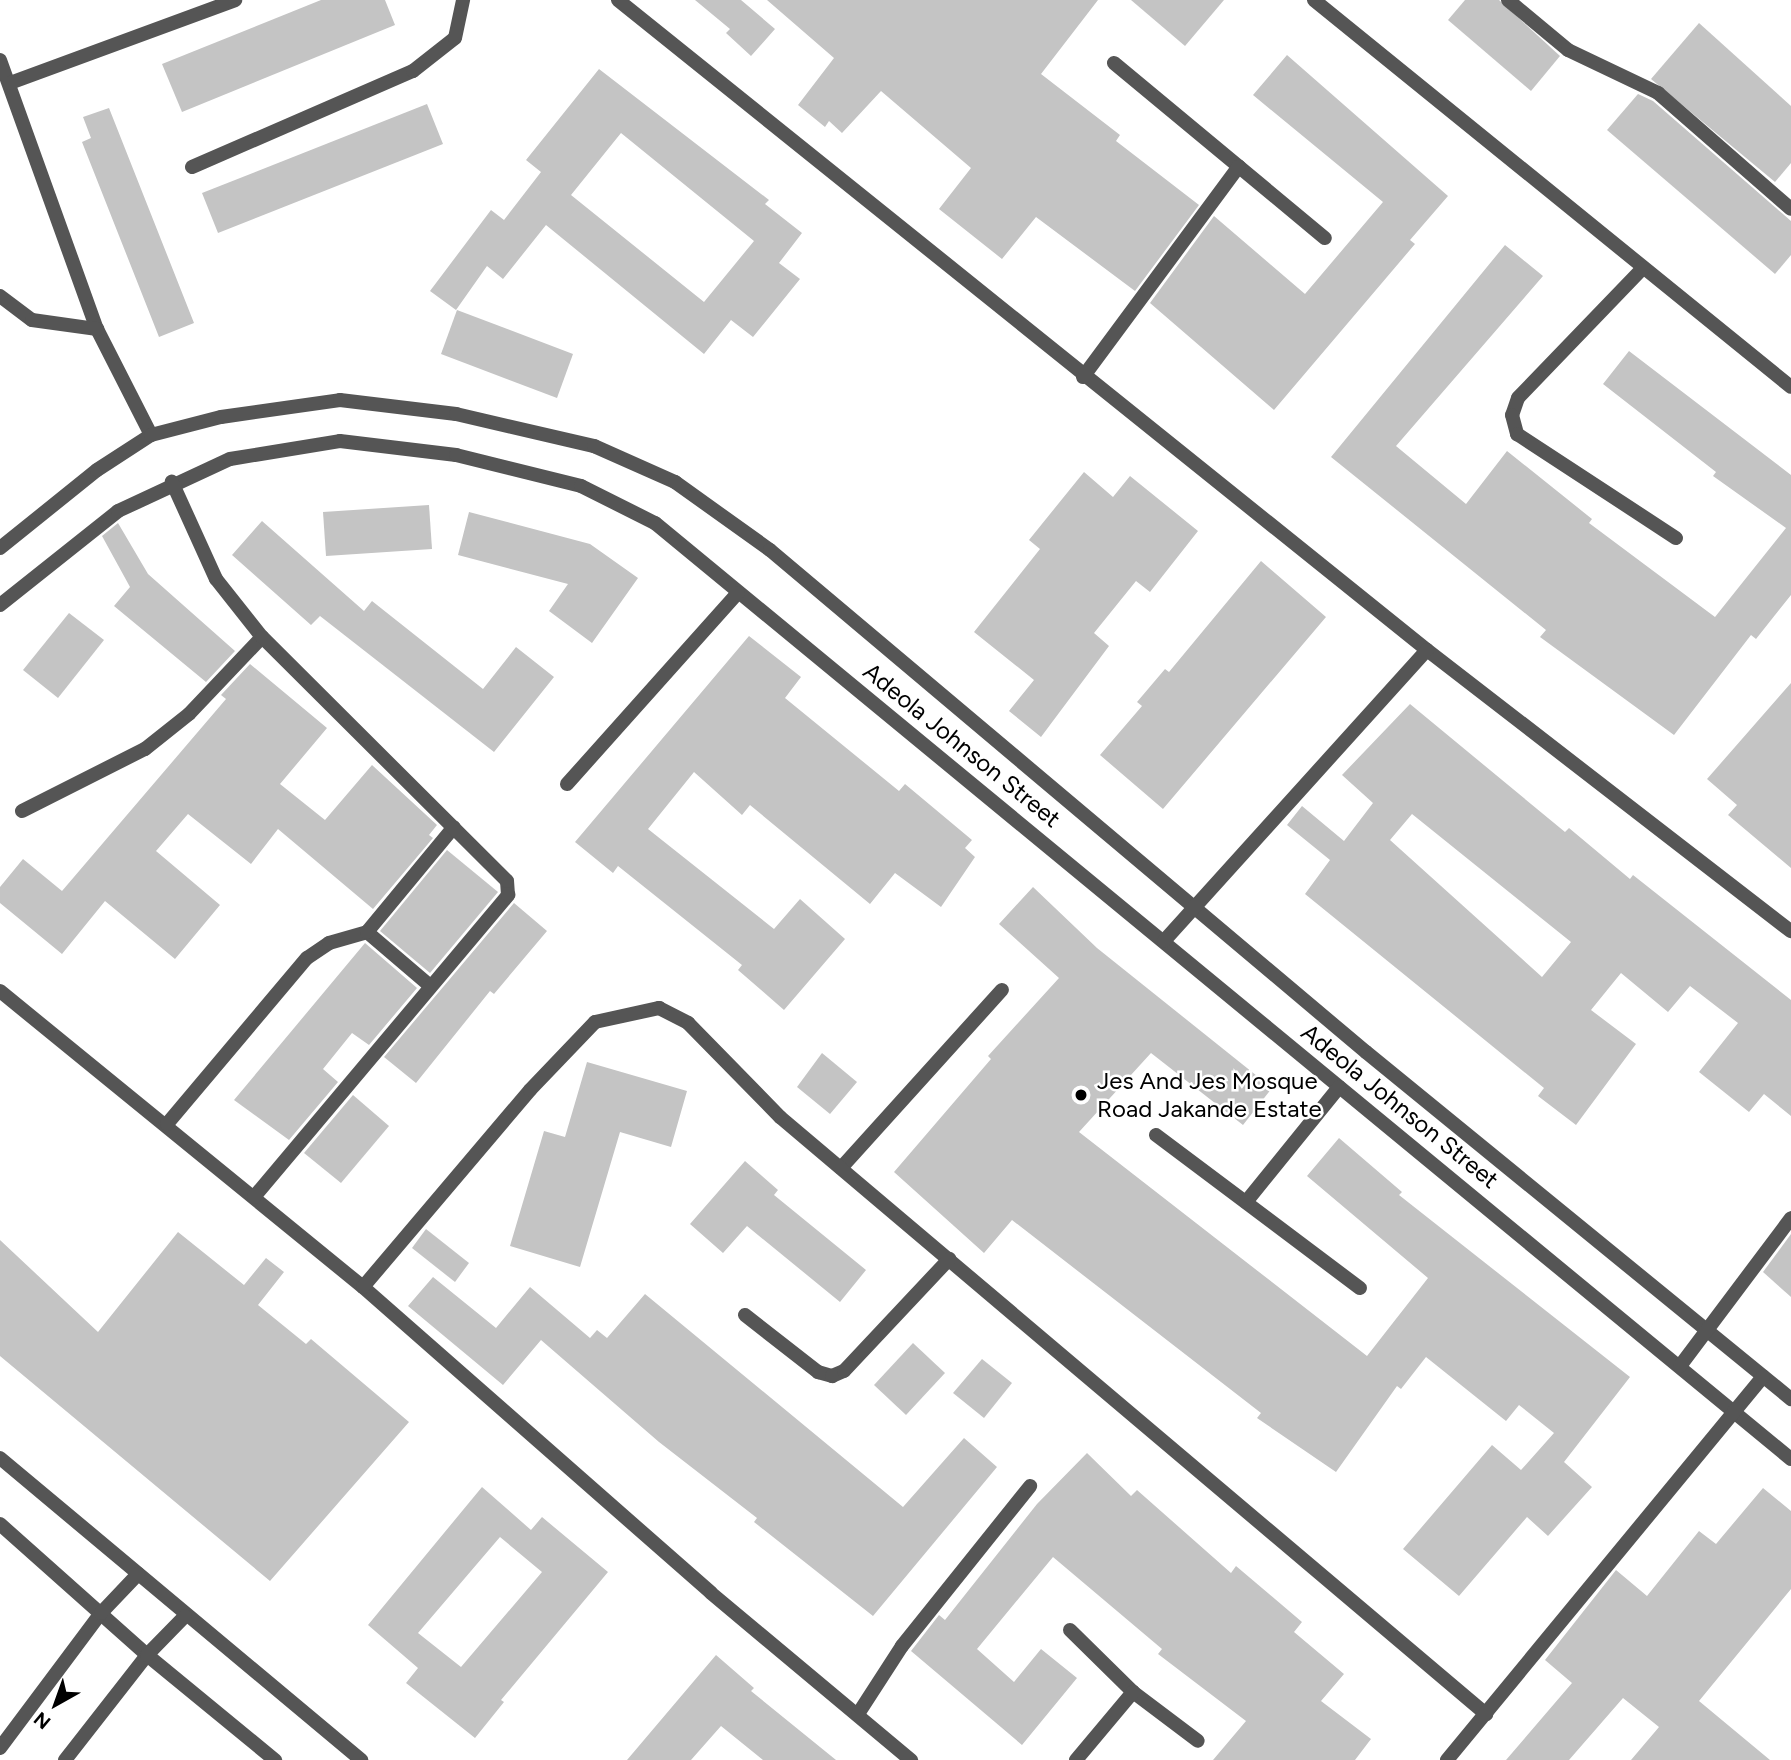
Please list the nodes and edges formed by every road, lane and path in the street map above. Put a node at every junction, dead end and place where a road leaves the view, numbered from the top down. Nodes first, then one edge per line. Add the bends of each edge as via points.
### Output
1 (235, 0) edge
2 (463, 0) edge
3 (618, 0) edge
4 (1314, 0) edge
5 (1508, 0) edge
6 (0, 60) edge
7 (1114, 63) dead end
8 (10, 83) junction
9 (1239, 166) junction
10 (192, 167) dead end
11 (1791, 209) edge
12 (1325, 239) dead end
13 (1643, 268) junction
14 (0, 296) edge
15 (97, 329) junction
16 (1083, 377) junction
17 (1791, 387) edge
18 (151, 435) junction
19 (172, 482) junction
20 (1676, 538) dead end
21 (0, 548) edge
22 (738, 593) junction
23 (0, 606) edge
24 (261, 637) junction
25 (1427, 650) junction
26 (567, 784) dead end
27 (22, 811) dead end
28 (454, 827) junction
29 (1194, 907) junction
30 (1791, 931) edge
31 (367, 932) junction
32 (1164, 942) junction
33 (429, 985) junction
34 (1002, 990) dead end
35 (0, 991) edge
36 (1339, 1087) junction
37 (167, 1124) junction
38 (1156, 1135) dead end
39 (841, 1168) junction
40 (254, 1197) junction
41 (1246, 1202) junction
42 (1791, 1218) edge
43 (949, 1259) junction
44 (363, 1287) junction
45 (1360, 1288) dead end
46 (745, 1315) dead end
47 (1707, 1329) junction
48 (1679, 1366) junction
49 (1763, 1377) junction
50 (1791, 1399) edge
51 (1733, 1413) junction
52 (0, 1458) edge
53 (1791, 1459) edge
54 (1030, 1486) dead end
55 (0, 1524) edge
56 (138, 1574) junction
57 (101, 1613) junction
58 (185, 1616) junction
59 (1070, 1630) dead end
60 (147, 1656) junction
61 (1133, 1692) junction
62 (858, 1714) junction
63 (1486, 1714) junction
64 (1198, 1741) dead end
65 (0, 1748) edge
66 (65, 1760) edge
67 (275, 1760) edge
68 (361, 1760) edge
69 (911, 1760) edge
70 (1076, 1760) edge
71 (1447, 1760) edge

1 - 8 street
2 - 10 street via 455,38 413,71
3 - 16 street
4 - 13 street via 1469,121
5 - 11 street via 1567,50 1658,93
6 - 8 street
7 - 9 street
8 - 15 street
9 - 12 street
9 - 16 street
13 - 17 street
13 - 20 street via 1518,398 1512,415 1517,434
14 - 15 street via 33,320
15 - 18 street
16 - 25 street
18 - 21 street, Adeola Johnson Street via 97,470
18 - 29 street, Adeola Johnson Street via 221,417 340,400 456,414 594,446 664,477 770,550
19 - 22 street, Adeola Johnson Street via 230,459 340,442 456,455 581,486 655,523
19 - 23 street, Adeola Johnson Street via 118,511
19 - 24 street via 216,579
22 - 26 street
22 - 32 street, Adeola Johnson Street
24 - 27 street via 189,714 145,749
24 - 28 street
25 - 29 street
25 - 30 street
28 - 31 street
28 - 33 street via 507,881 508,895
29 - 32 street
29 - 47 street, Adeola Johnson Street
31 - 33 street
31 - 37 street via 329,943 307,958
32 - 36 street, Adeola Johnson Street
33 - 40 street
34 - 39 street
35 - 37 street
36 - 41 street
36 - 48 street, Adeola Johnson Street
37 - 40 street
38 - 41 street
39 - 43 street
39 - 44 street via 780,1117 688,1023 659,1008 636,1009 595,1022 562,1053
40 - 44 street
41 - 45 street
42 - 47 street
43 - 46 street via 844,1371 832,1377 818,1372
43 - 63 street
44 - 62 street via 711,1593
47 - 48 street
47 - 49 street, Adeola Johnson Street
48 - 51 street, Adeola Johnson Street
49 - 50 street, Adeola Johnson Street
49 - 51 street
51 - 53 street, Adeola Johnson Street
51 - 63 street
52 - 56 street
54 - 62 street via 902,1646
55 - 57 street
56 - 57 street
56 - 58 street
57 - 60 street
57 - 65 street
58 - 60 street
58 - 68 street
59 - 61 street
60 - 66 street
60 - 67 street
61 - 64 street
61 - 70 street
62 - 69 street
63 - 71 street

